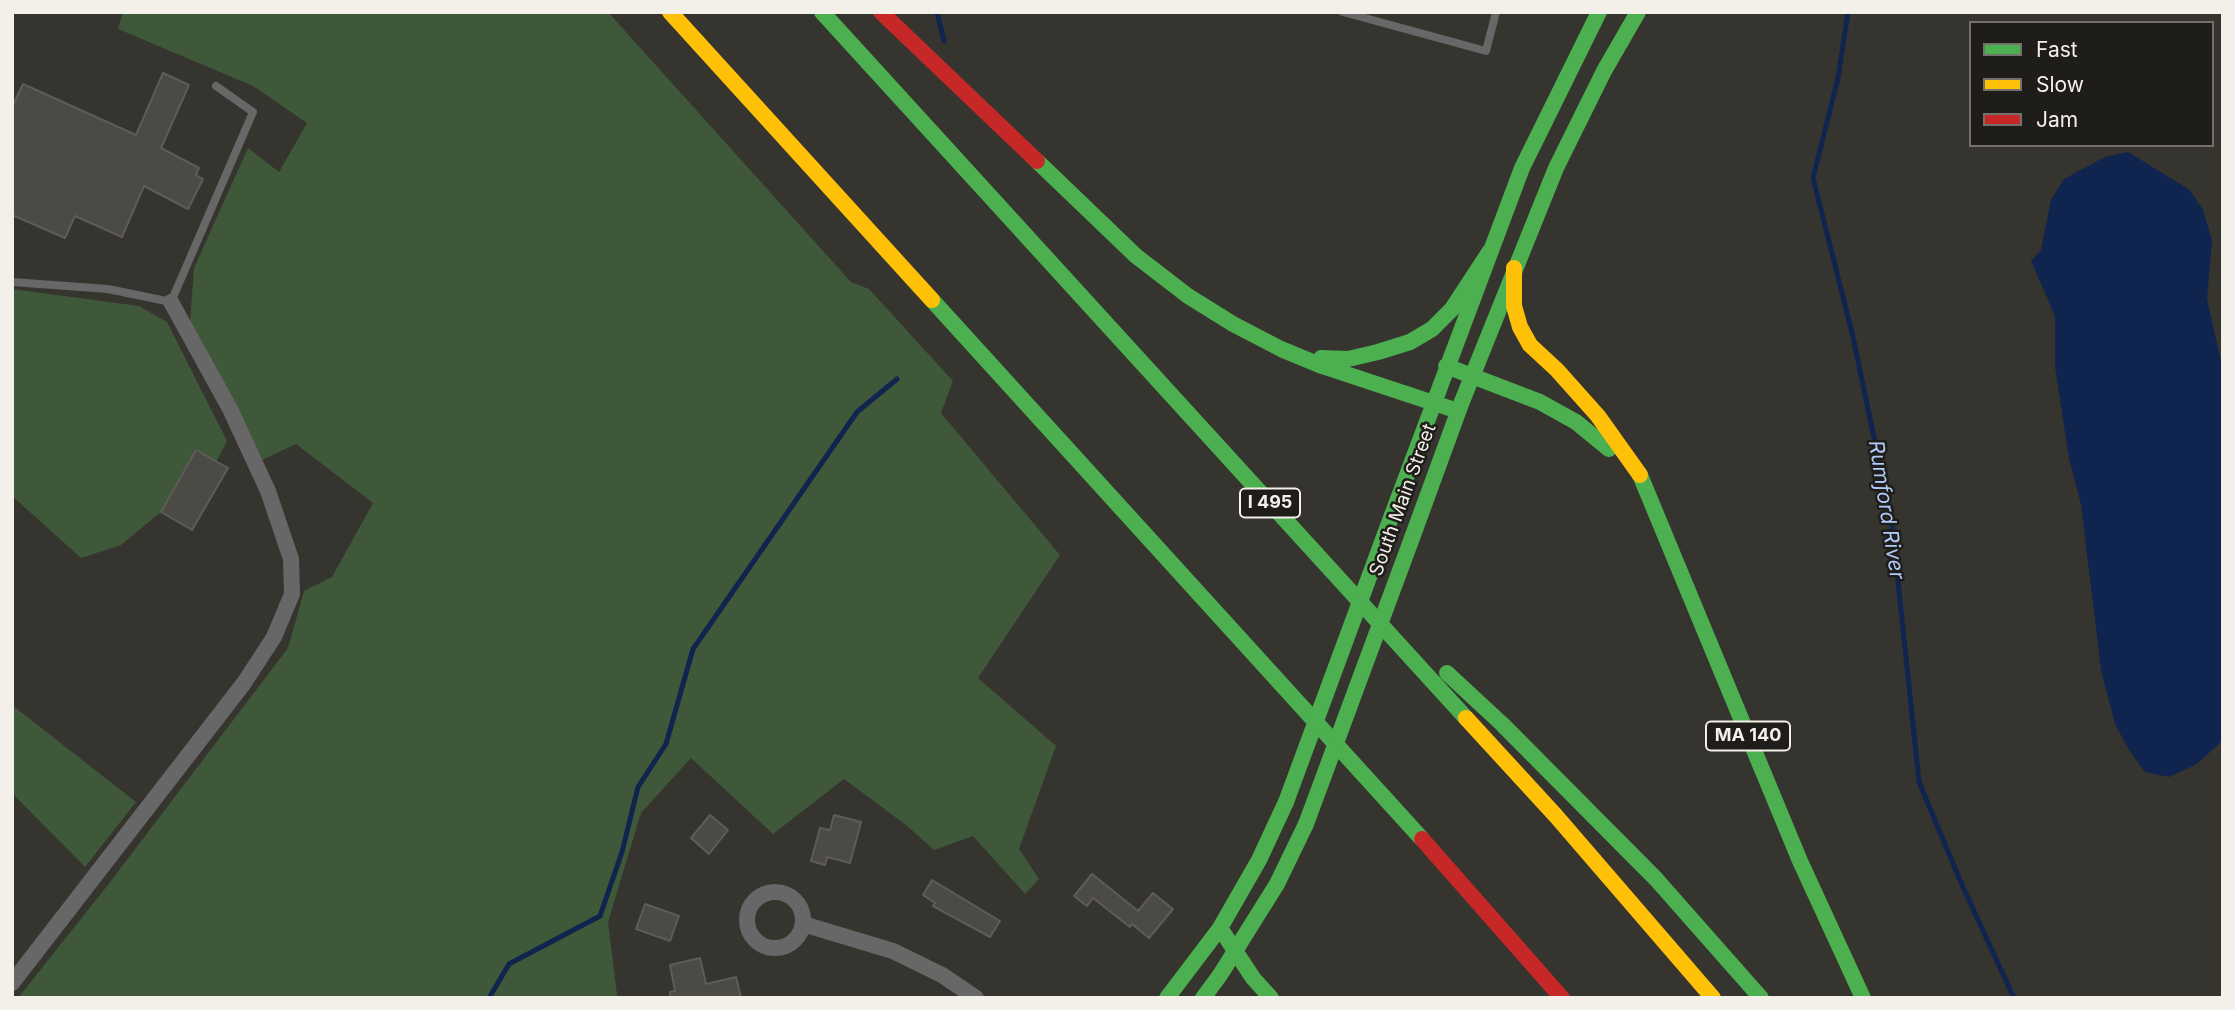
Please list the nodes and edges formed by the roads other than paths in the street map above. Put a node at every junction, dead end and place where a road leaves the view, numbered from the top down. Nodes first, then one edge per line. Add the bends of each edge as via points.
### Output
1 (670, 12) edge
2 (822, 12) edge
3 (881, 12) edge
4 (1343, 12) edge
5 (1496, 12) edge
6 (1599, 12) edge
7 (1638, 12) edge
8 (216, 86) dead end
9 (1490, 251) junction
10 (1514, 268) junction
11 (12, 282) edge
12 (171, 302) junction
13 (1300, 357) junction
14 (1446, 366) junction
15 (1472, 376) junction
16 (1433, 401) junction
17 (1458, 411) junction
18 (1639, 472) junction
19 (1380, 625) junction
20 (1404, 819) junction
21 (803, 924) dead end
22 (1220, 928) junction
23 (1234, 952) junction
24 (12, 983) edge
25 (976, 998) edge
26 (1167, 998) edge
27 (1203, 998) edge
28 (1271, 998) edge
29 (1545, 998) edge
30 (1562, 998) edge
31 (1713, 998) edge
32 (1761, 998) edge
33 (1863, 998) edge

1 - 20 main road
2 - 19 main road, I 495
3 - 13 main road via 1136,256 1233,324
4 - 5 lane via 1486,51
6 - 9 main road, South Main Street via 1522,168
7 - 10 main road, South Main Street / MA 140 via 1556,168
8 - 12 lane via 253,112
9 - 13 main road via 1451,309 1432,329 1410,342 1348,359
9 - 14 main road, South Main Street
10 - 15 main road, South Main Street
10 - 18 main road, MA 140 via 1514,306 1530,345 1598,416
11 - 12 lane via 108,289
12 - 24 street via 230,408 268,491 291,559 292,594 275,637 244,683
13 - 16 main road
14 - 15 main road
14 - 16 main road, South Main Street
15 - 17 main road, South Main Street
15 - 18 main road via 1540,402 1576,422
16 - 17 main road
16 - 22 main road, South Main Street, bridge via 1286,802
17 - 23 main road, South Main Street, bridge via 1306,824 1277,884
18 - 33 main road, MA 140 via 1800,861
19 - 31 main road, I 495 via 1556,816
19 - 32 main road via 1446,671 1502,724 1656,879
20 - 29 main road
20 - 30 main road
21 - 25 street via 893,951
22 - 23 main road
22 - 26 main road, South Main Street
23 - 27 main road, South Main Street
23 - 28 main road

